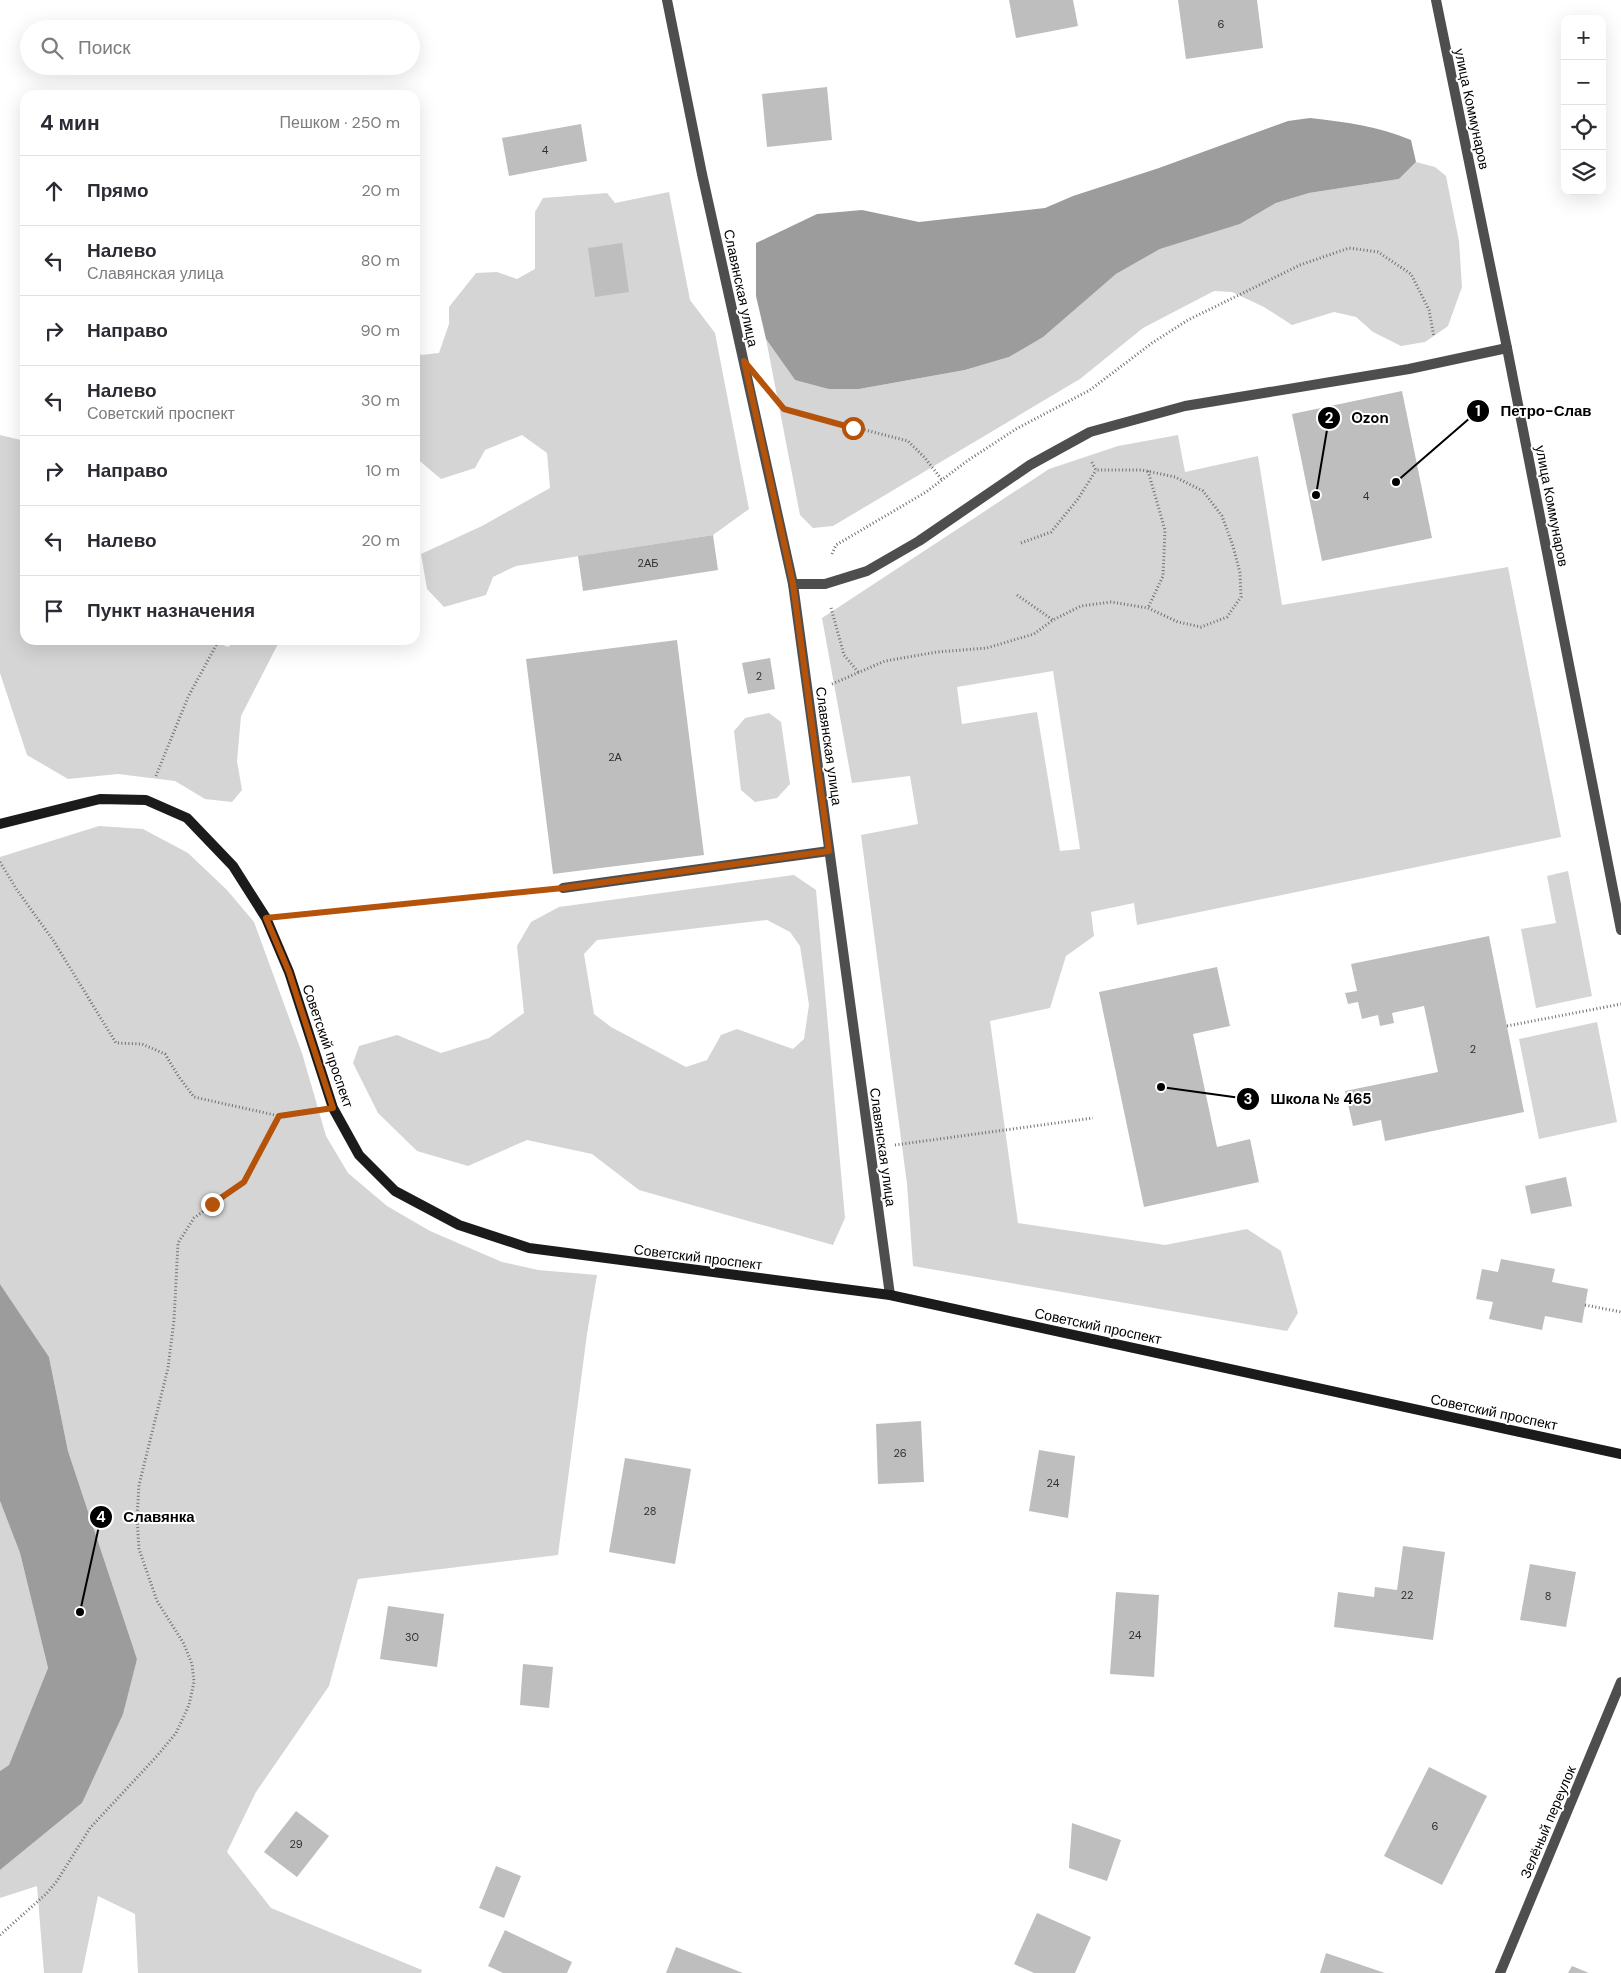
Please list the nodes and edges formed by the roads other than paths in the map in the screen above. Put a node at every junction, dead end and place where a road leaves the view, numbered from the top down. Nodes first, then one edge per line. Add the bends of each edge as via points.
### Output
1 (666, 0) edge
2 (1436, 0) edge
3 (1507, 348) junction
4 (793, 584) junction
5 (0, 824) edge
6 (829, 851) junction
7 (563, 888) road end
8 (1621, 930) edge
9 (890, 1296) junction
10 (1621, 1454) edge
11 (1621, 1682) edge
12 (1500, 1973) edge

1 - 4 street, Славянская улица
2 - 3 street, улица Коммунаров
3 - 4 street via 1409,369 1186,406 1090,432 1030,466 919,541 867,571 826,584
3 - 8 street, улица Коммунаров
4 - 6 street, Славянская улица
5 - 9 street, Советский проспект via 100,799 146,800 187,818 233,866 266,918 289,972 333,1108 358,1155 395,1191 459,1225 529,1248
6 - 7 street
6 - 9 street, Славянская улица
9 - 10 street, Советский проспект
11 - 12 street, Зелёный переулок

